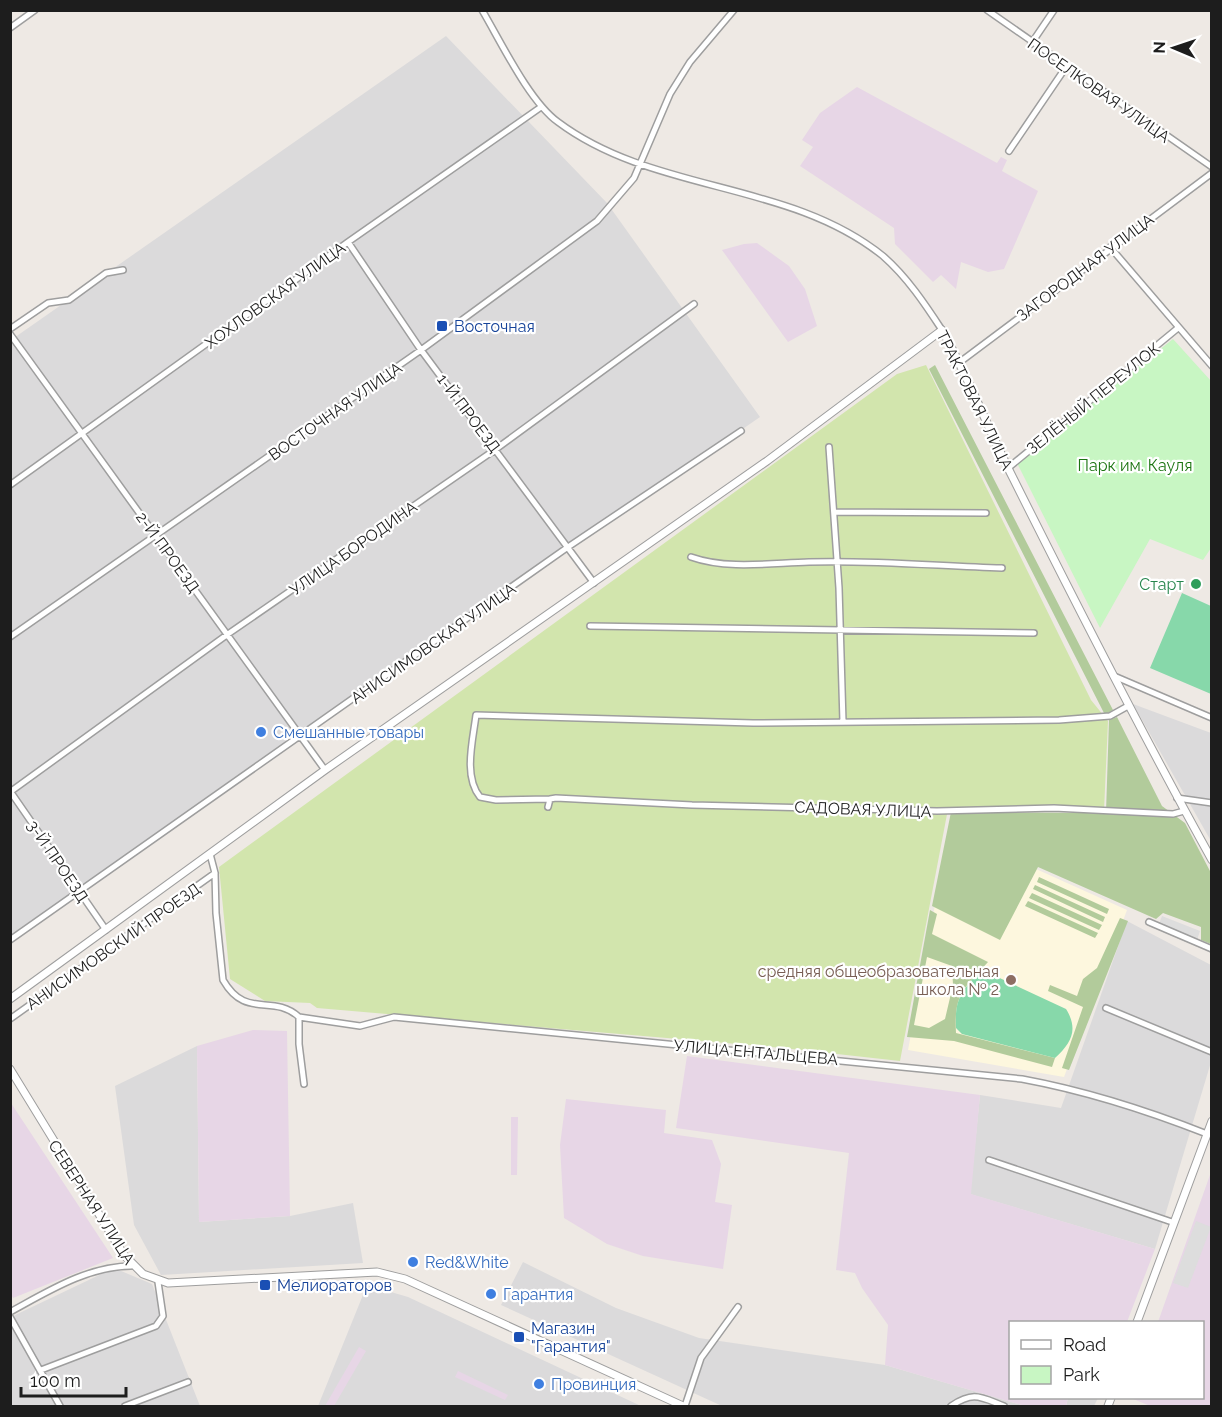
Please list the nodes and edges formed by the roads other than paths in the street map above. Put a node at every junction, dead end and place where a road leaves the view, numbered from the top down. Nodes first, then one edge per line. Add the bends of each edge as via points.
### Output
1 (35, 10) edge
2 (482, 10) edge
3 (734, 10) edge
4 (987, 10) edge
5 (1054, 10) edge
6 (10, 28) edge
7 (1032, 44) junction
8 (1066, 68) junction
9 (541, 107) junction
10 (1009, 151) dead end
11 (641, 165) junction
12 (1212, 167) edge
13 (1212, 173) edge
14 (348, 242) junction
15 (1110, 247) junction
16 (123, 270) dead end
17 (694, 304) dead end
18 (1178, 328) junction
19 (942, 330) junction
20 (10, 332) edge
21 (422, 350) junction
22 (960, 362) junction
23 (1212, 366) edge
24 (741, 432) dead end
25 (84, 433) junction
26 (829, 447) dead end
27 (496, 449) junction
28 (1008, 468) junction
29 (10, 485) edge
30 (834, 512) junction
31 (986, 513) dead end
32 (155, 536) junction
33 (568, 547) junction
34 (691, 557) dead end
35 (837, 563) junction
36 (1002, 568) dead end
37 (594, 583) junction
38 (590, 626) dead end
39 (841, 630) junction
40 (1034, 633) dead end
41 (228, 634) junction
42 (10, 638) edge
43 (1112, 675) junction
44 (1128, 706) junction
45 (1212, 718) edge
46 (843, 722) junction
47 (301, 737) junction
48 (325, 770) junction
49 (11, 792) edge
50 (1177, 798) junction
51 (550, 800) junction
52 (1212, 803) edge
53 (548, 807) dead end
54 (1184, 811) junction
55 (210, 854) junction
56 (1212, 860) edge
57 (215, 873) junction
58 (80, 892) junction
59 (1149, 922) dead end
60 (106, 930) junction
61 (10, 940) edge
62 (1212, 948) edge
63 (10, 999) edge
64 (1107, 1008) dead end
65 (299, 1017) junction
66 (10, 1019) edge
67 (1212, 1052) edge
68 (10, 1069) edge
69 (304, 1084) dead end
70 (1212, 1121) edge
71 (1207, 1134) junction
72 (989, 1160) dead end
73 (1172, 1222) junction
74 (131, 1266) junction
75 (159, 1282) junction
76 (738, 1307) dead end
77 (10, 1312) edge
78 (10, 1317) edge
79 (1138, 1321) edge
80 (41, 1370) junction
81 (188, 1382) dead end
82 (60, 1407) edge
83 (125, 1407) edge
84 (684, 1407) edge
85 (951, 1407) edge
86 (1004, 1407) edge

1 - 6 street
2 - 9 street, ТРАКТОВАЯ УЛИЦА
3 - 11 street, ВОСТОЧНАЯ УЛИЦА via 690,62 670,94
4 - 7 street, ПОСЕЛКОВАЯ УЛИЦА
5 - 7 street
7 - 8 street, ПОСЕЛКОВАЯ УЛИЦА
8 - 10 street
8 - 12 street, ПОСЕЛКОВАЯ УЛИЦА
9 - 11 street, ТРАКТОВАЯ УЛИЦА via 595,145
9 - 14 street, ХОХЛОВСКАЯ УЛИЦА
11 - 19 street, ТРАКТОВАЯ УЛИЦА via 780,203 854,237 910,283
11 - 21 street, ВОСТОЧНАЯ УЛИЦА via 597,221
13 - 15 street, ЗАГОРОДНАЯ УЛИЦА
14 - 21 street, 1-Й ПРОЕЗД
14 - 25 street, ХОХЛОВСКАЯ УЛИЦА
15 - 18 street
15 - 22 street, ЗАГОРОДНАЯ УЛИЦА
16 - 20 street via 106,273 69,300 48,303
17 - 27 street, УЛИЦА БОРОДИНА
18 - 23 street
18 - 28 street, ЗЕЛЁНЫЙ ПЕРЕУЛОК
19 - 22 street, ТРАКТОВАЯ УЛИЦА
19 - 37 street via 767,461
20 - 25 street, 2-Й ПРОЕЗД
21 - 27 street, 1-Й ПРОЕЗД
21 - 32 street, ВОСТОЧНАЯ УЛИЦА
22 - 28 street, ТРАКТОВАЯ УЛИЦА
24 - 33 street, АНИСИМОВСКАЯ УЛИЦА
25 - 29 street, ХОХЛОВСКАЯ УЛИЦА
25 - 32 street, 2-Й ПРОЕЗД
26 - 30 street
27 - 33 street, 1-Й ПРОЕЗД
27 - 41 street, УЛИЦА БОРОДИНА
28 - 43 street, ТРАКТОВАЯ УЛИЦА
30 - 31 street
30 - 35 street
32 - 41 street, 2-Й ПРОЕЗД
32 - 42 street, ВОСТОЧНАЯ УЛИЦА
33 - 37 street, 1-Й ПРОЕЗД
33 - 47 street, АНИСИМОВСКАЯ УЛИЦА
34 - 35 street via 704,562 774,565
35 - 36 street
35 - 39 street
37 - 48 street
38 - 39 street
39 - 40 street
39 - 46 street
41 - 47 street, 2-Й ПРОЕЗД
41 - 49 street, УЛИЦА БОРОДИНА
43 - 44 street, ТРАКТОВАЯ УЛИЦА
43 - 45 street
44 - 46 street via 1110,716 1059,720
44 - 50 street, ТРАКТОВАЯ УЛИЦА
46 - 51 street, САДОВАЯ УЛИЦА via 476,715 472,788 480,798
47 - 48 street, 2-Й ПРОЕЗД
47 - 58 street, АНИСИМОВСКАЯ УЛИЦА
48 - 55 street
49 - 58 street, 3-Й ПРОЕЗД
50 - 52 street
50 - 54 street, ТРАКТОВАЯ УЛИЦА
51 - 53 street
51 - 54 street, САДОВАЯ УЛИЦА via 937,811
54 - 56 street, ТРАКТОВАЯ УЛИЦА
55 - 57 street, УЛИЦА ЕНТАЛЬЦЕВА
55 - 60 street
57 - 65 street, УЛИЦА ЕНТАЛЬЦЕВА via 223,980 228,989 245,1003 290,1008
57 - 66 street, АНИСИМОВСКИЙ ПРОЕЗД
58 - 60 street, 3-Й ПРОЕЗД
58 - 61 street, АНИСИМОВСКАЯ УЛИЦА
59 - 62 street
60 - 63 street
64 - 67 street
65 - 69 street
65 - 71 street, УЛИЦА ЕНТАЛЬЦЕВА via 360,1026 394,1017 1022,1079 1129,1104
68 - 74 street, СЕВЕРНАЯ УЛИЦА
70 - 71 street
71 - 73 street
72 - 73 street
73 - 79 street
74 - 75 street, СЕВЕРНАЯ УЛИЦА
74 - 77 street via 87,1274
75 - 80 street via 163,1316 156,1326
75 - 84 street via 377,1272 405,1279
76 - 84 street via 701,1358
78 - 80 street
80 - 82 street
81 - 83 street
85 - 86 street via 966,1396 976,1396

